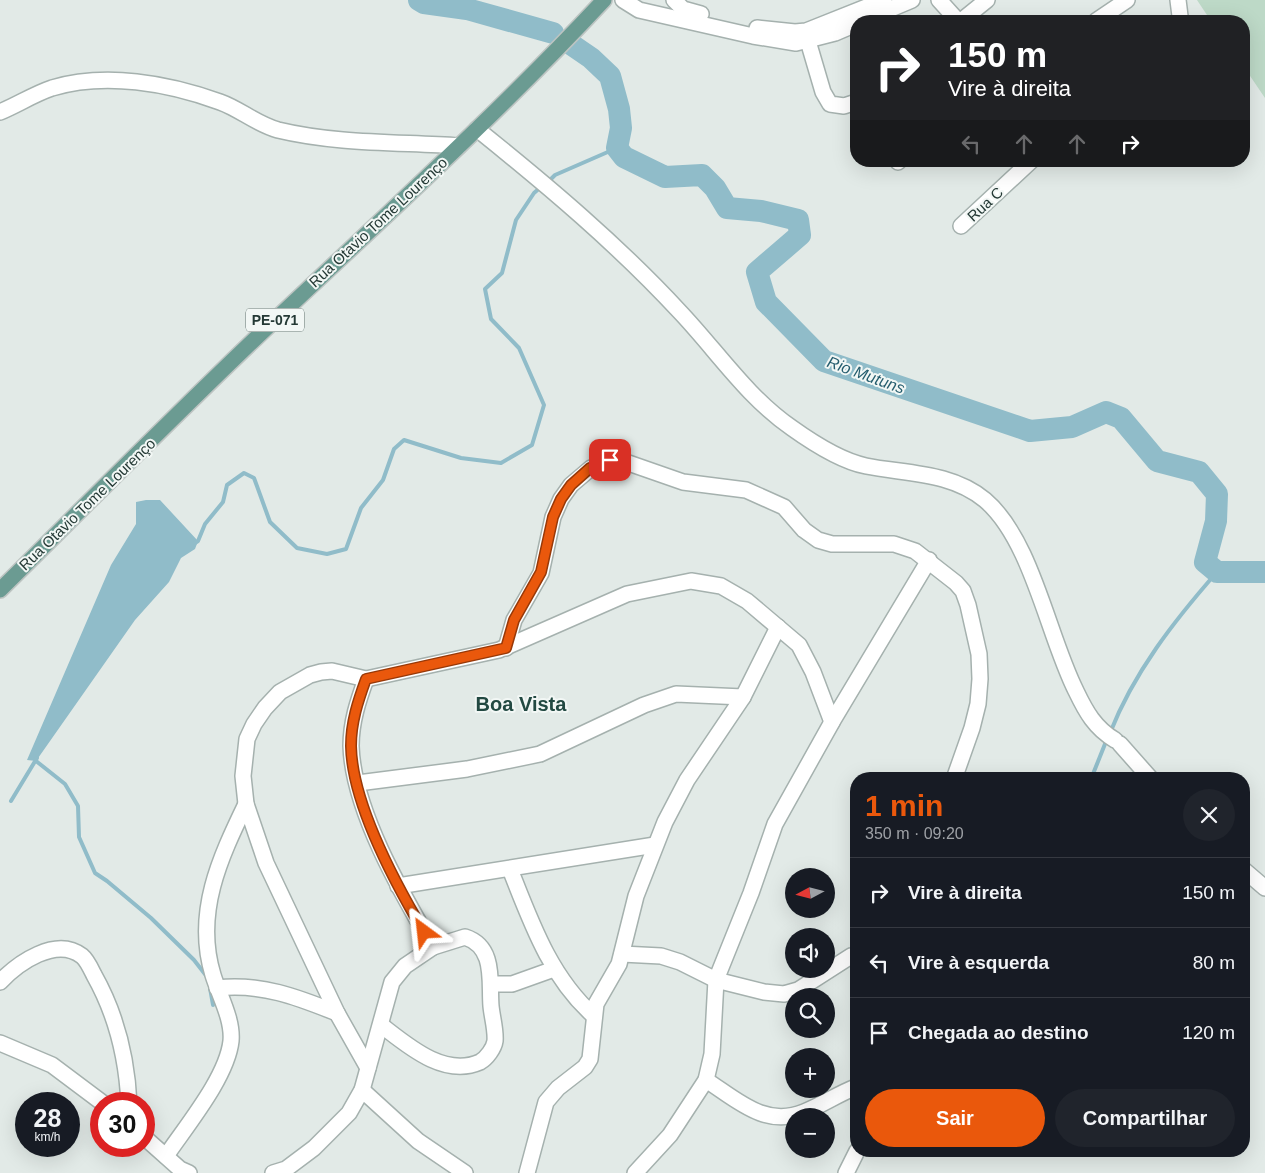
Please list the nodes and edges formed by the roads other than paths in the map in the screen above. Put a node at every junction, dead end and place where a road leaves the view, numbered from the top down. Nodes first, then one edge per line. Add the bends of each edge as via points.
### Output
1 (604, 0) edge
2 (623, 0) edge
3 (674, 0) edge
4 (912, 0) edge
5 (939, 0) edge
6 (987, 0) edge
7 (1127, 0) edge
8 (1178, 0) edge
9 (884, 4) edge
10 (852, 15) edge
11 (870, 15) edge
12 (953, 15) edge
13 (967, 15) edge
14 (1105, 15) edge
15 (1180, 15) edge
16 (850, 16) edge
17 (850, 26) edge
18 (730, 27) junction
19 (808, 42) junction
20 (850, 103) edge
21 (0, 112) edge
22 (477, 129) junction
23 (459, 146) junction
24 (1025, 167) edge
25 (961, 226) dead end
26 (929, 560) junction
27 (0, 590) edge
28 (778, 627) junction
29 (506, 648) junction
30 (366, 679) junction
31 (743, 697) junction
32 (832, 722) junction
33 (956, 772) edge
34 (1144, 772) edge
35 (358, 783) junction
36 (246, 804) junction
37 (655, 845) junction
38 (510, 869) junction
39 (1250, 875) edge
40 (398, 886) junction
41 (1265, 888) edge
42 (432, 946) junction
43 (622, 954) junction
44 (850, 957) edge
45 (554, 969) junction
46 (716, 980) junction
47 (0, 982) edge
48 (492, 984) junction
49 (217, 988) junction
50 (337, 1013) junction
51 (594, 1016) junction
52 (381, 1025) junction
53 (0, 1043) edge
54 (368, 1068) junction
55 (706, 1080) junction
56 (362, 1090) junction
57 (850, 1090) edge
58 (128, 1092) edge
59 (90, 1094) edge
60 (155, 1146) edge
61 (166, 1156) junction
62 (854, 1157) edge
63 (283, 1172) edge
64 (189, 1173) edge
65 (465, 1173) edge
66 (527, 1173) edge
67 (635, 1173) edge
68 (846, 1173) edge

1 - 22 main road, Rua Otavio Tome Lourenço / PE-071
2 - 18 street via 639,10
3 - 18 street via 683,9
4 - 9 street
5 - 12 street
6 - 13 street
7 - 14 street
8 - 15 street
9 - 10 street
9 - 11 street
16 - 18 street via 806,31
17 - 19 street
18 - 19 street via 782,42
19 - 20 street via 823,92 830,104
21 - 23 street via 65,85 132,82 183,90 234,107 262,125 289,132 318,137
22 - 23 main road, Rua Otavio Tome Lourenço / PE-071
22 - 34 street via 539,179 628,259 750,392 792,428 818,445 865,466 937,477 985,500 1013,536 1066,672 1084,707 1096,726
23 - 27 main road, Rua Otavio Tome Lourenço / PE-071 via 255,339
24 - 25 street, Rua C
26 - 29 street via 894,544 832,544 818,540 804,530 784,507 757,494 683,482 625,461 610,460 590,468 561,499 553,517 541,572 514,620
26 - 32 street
26 - 33 street via 963,591 979,654 978,704
28 - 29 street via 747,601 721,586 691,581 627,594
28 - 31 street
28 - 32 street via 806,654
29 - 30 street
30 - 35 street via 352,734 351,748
30 - 36 street via 332,671 321,672 295,683 270,702 247,740 243,776
31 - 35 street via 676,694 644,705 540,754 467,769
31 - 37 street via 687,780
32 - 46 street via 775,824
35 - 40 street via 371,824
36 - 49 street via 223,851 209,898 206,936
36 - 50 street via 266,863
37 - 38 street
37 - 43 street via 628,920
38 - 40 street
38 - 45 street
39 - 41 street
40 - 42 street
42 - 48 street via 459,937 476,941 486,956
42 - 52 street via 405,966 392,982
43 - 46 street via 669,958
43 - 51 street
44 - 46 street via 790,994 764,992
45 - 48 street via 516,982
45 - 51 street via 572,995
46 - 55 street via 712,1054
47 - 58 street via 16,967 50,951 69,951 83,957 100,986 119,1033
48 - 52 street via 490,1005 495,1041 490,1052 478,1062 464,1066 436,1061
49 - 50 street via 255,987 276,991
49 - 61 street via 228,1017 231,1038 225,1066
50 - 54 street
51 - 66 street via 590,1058 585,1067 546,1102
52 - 54 street
53 - 59 street via 52,1065
54 - 56 street
55 - 57 street via 754,1112 778,1118 805,1112
55 - 67 street via 670,1135
56 - 63 street via 349,1113 331,1133
56 - 65 street via 418,1141
60 - 61 street
61 - 64 street
62 - 68 street

